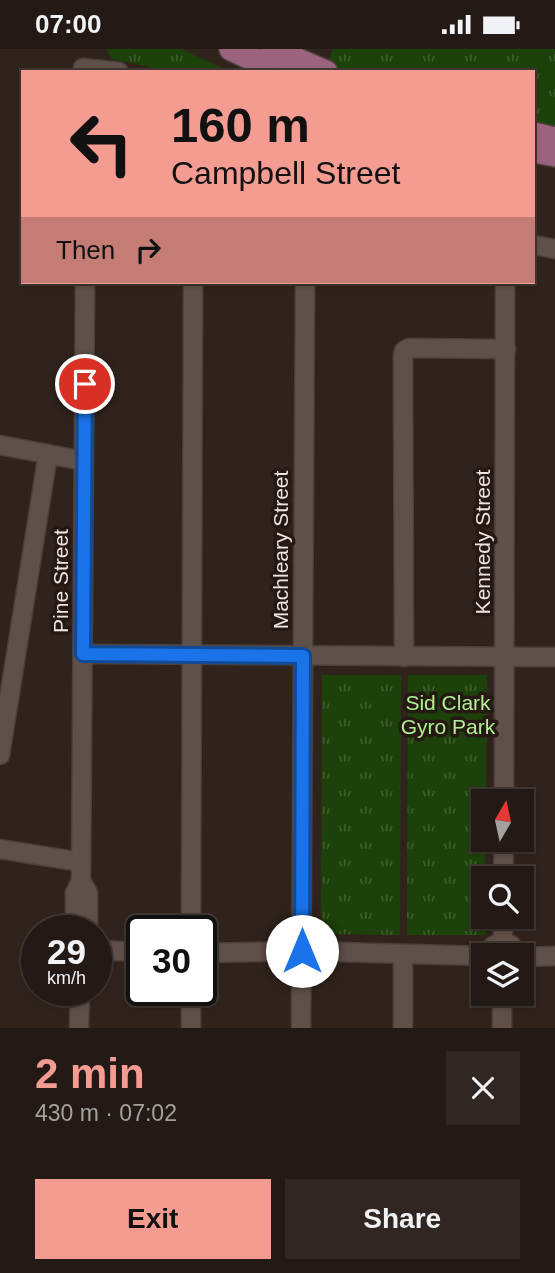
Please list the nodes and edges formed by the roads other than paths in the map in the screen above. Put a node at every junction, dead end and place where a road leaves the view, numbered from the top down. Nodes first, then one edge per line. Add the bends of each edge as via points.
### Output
1 (84, 49) edge
2 (232, 49) edge
3 (272, 49) edge
4 (312, 64) edge
5 (83, 70) edge
6 (277, 70) edge
7 (535, 134) edge
8 (555, 139) edge
9 (535, 151) edge
10 (555, 155) edge
11 (535, 245) edge
12 (555, 249) edge
13 (85, 284) edge
14 (193, 284) edge
15 (304, 284) edge
16 (505, 284) edge
17 (506, 349) junction
18 (0, 445) edge
19 (48, 454) junction
20 (84, 461) junction
21 (83, 654) junction
22 (192, 655) junction
23 (303, 656) junction
24 (404, 657) junction
25 (505, 657) junction
26 (555, 657) edge
27 (0, 755) edge
28 (504, 789) edge
29 (0, 849) edge
30 (81, 862) junction
31 (81, 881) junction
32 (75, 915) edge
33 (88, 915) edge
34 (191, 915) edge
35 (503, 929) edge
36 (503, 942) edge
37 (302, 951) junction
38 (217, 953) edge
39 (402, 954) junction
40 (471, 956) edge
41 (534, 956) edge
42 (555, 956) edge
43 (80, 1006) edge
44 (191, 1006) edge
45 (502, 1006) edge
46 (79, 1028) edge
47 (191, 1028) edge
48 (301, 1028) edge
49 (403, 1028) edge
50 (502, 1028) edge

1 - 5 street
2 - 6 main road
3 - 4 main road
7 - 8 main road
9 - 10 main road
11 - 12 street
13 - 20 street, Pine Street
14 - 22 street
15 - 23 street, Machleary Street
16 - 17 street, Kennedy Street
17 - 24 street via 404,351
17 - 25 street, Kennedy Street
18 - 19 street
19 - 20 street
19 - 27 street
20 - 21 street, Pine Street
21 - 22 street
21 - 30 street, Pine Street
22 - 23 street
22 - 34 street
23 - 24 street
23 - 37 street, Machleary Street
24 - 25 street
25 - 26 street
25 - 28 street, Kennedy Street
29 - 30 street
30 - 31 street, Pine Street
31 - 32 street, Pine Street via 75,893
31 - 33 street, Pine Street via 88,893
35 - 36 street
37 - 38 street
37 - 39 street
37 - 48 street, Machleary Street
39 - 40 street
39 - 49 street
41 - 42 street
43 - 46 street
44 - 47 street
45 - 50 street

